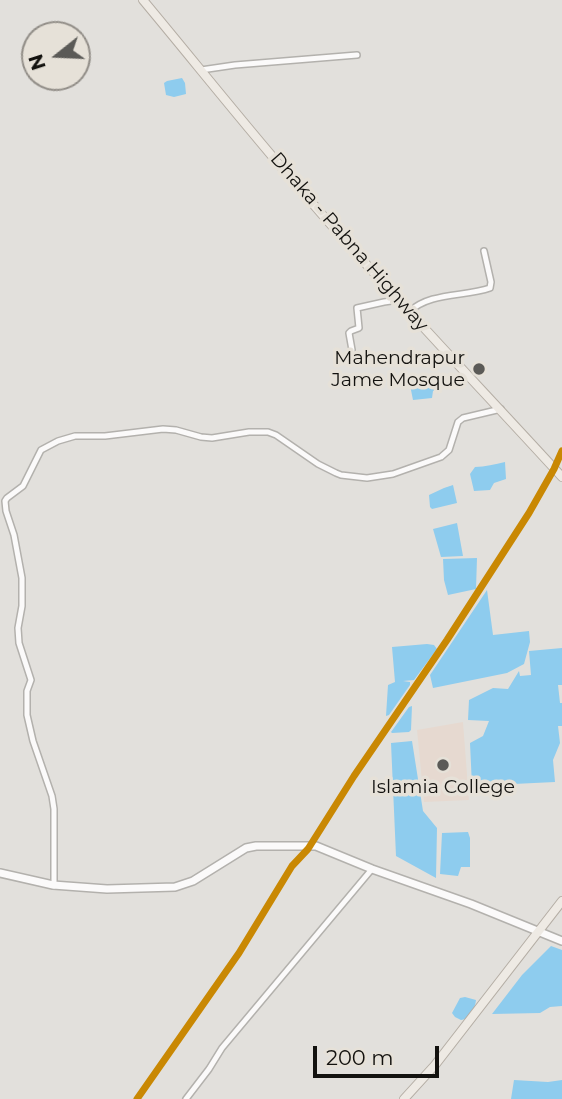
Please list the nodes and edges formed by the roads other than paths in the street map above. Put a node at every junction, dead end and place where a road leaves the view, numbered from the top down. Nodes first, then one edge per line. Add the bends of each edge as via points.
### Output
1 (143, 0) edge
2 (357, 55) dead end
3 (201, 70) junction
4 (484, 251) dead end
5 (398, 300) junction
6 (409, 312) junction
7 (352, 350) dead end
8 (501, 409) junction
9 (562, 477) edge
10 (372, 869) junction
11 (0, 873) edge
12 (54, 886) junction
13 (562, 901) edge
14 (539, 932) junction
15 (562, 941) edge
16 (186, 1099) edge
17 (404, 1099) edge

1 - 3 highway, Dhaka - Pabna Highway
2 - 3 street
3 - 5 highway, Dhaka - Pabna Highway
4 - 6 street via 488,290 434,298
5 - 6 highway, Dhaka - Pabna Highway
5 - 7 street via 357,308 359,328 349,333
6 - 8 highway, Dhaka - Pabna Highway
8 - 9 highway, Dhaka - Pabna Highway
8 - 12 street via 463,418 449,450 441,457 367,478 336,473 276,435 261,432 212,438 163,429 82,435 41,450 23,486 5,501 22,578 18,628 31,680 27,715 54,810
10 - 12 main road via 316,846 256,846 175,887
10 - 14 main road
10 - 16 street via 222,1048
11 - 12 main road
13 - 14 highway
14 - 15 main road
14 - 17 highway

